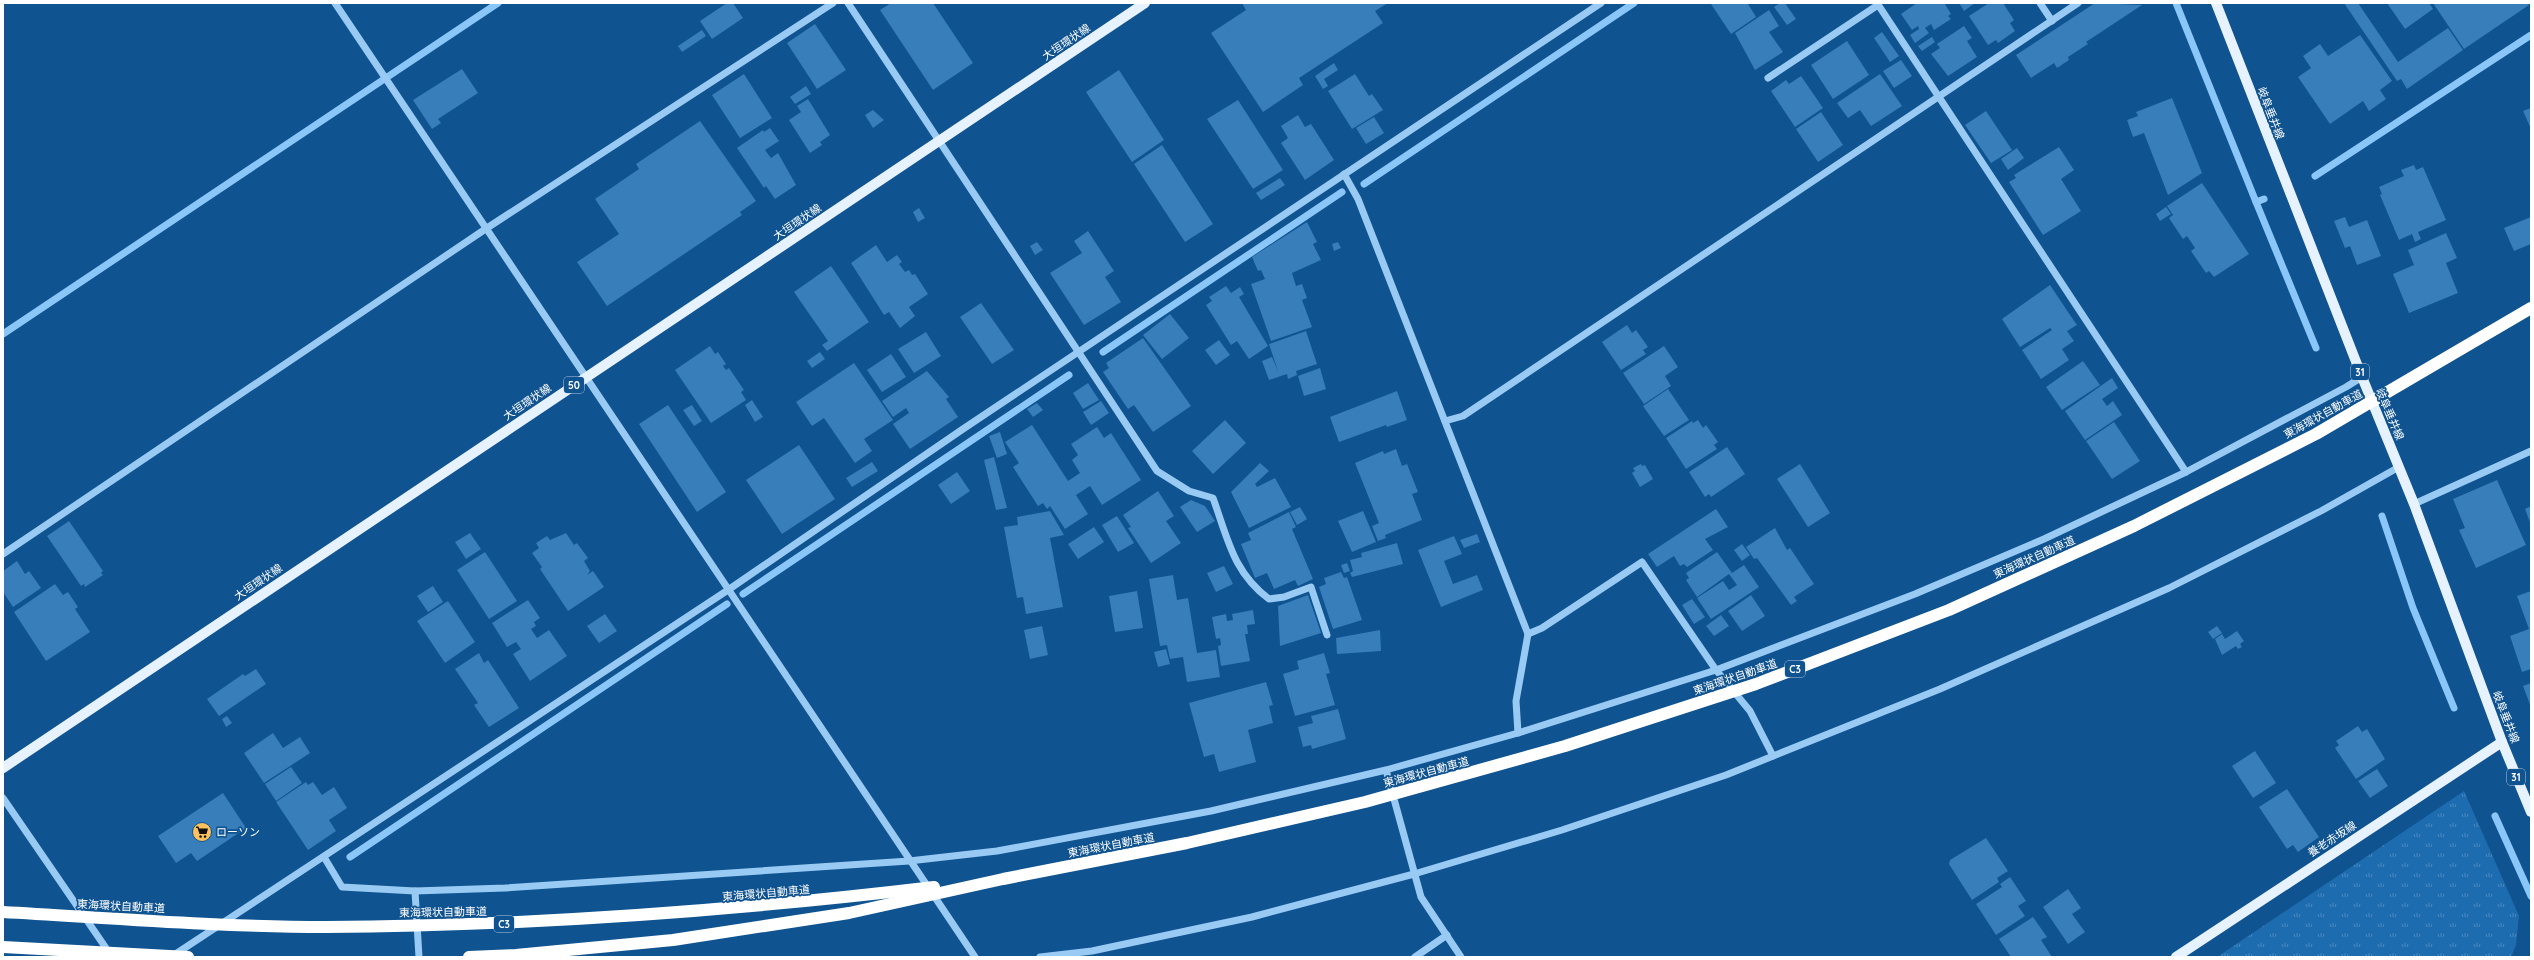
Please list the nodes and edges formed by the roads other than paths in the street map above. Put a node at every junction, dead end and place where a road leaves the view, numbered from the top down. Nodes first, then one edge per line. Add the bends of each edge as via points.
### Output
1 (335, 3) edge
2 (833, 3) edge
3 (848, 3) edge
4 (1145, 3) edge
5 (1601, 3) edge
6 (2040, 3) edge
7 (2078, 3) edge
8 (2216, 3) edge
9 (1878, 4) edge
10 (2052, 20) junction
11 (1768, 78) dead end
12 (1939, 96) junction
13 (938, 142) junction
14 (1344, 174) junction
15 (487, 228) junction
16 (2531, 308) edge
17 (1079, 352) junction
18 (586, 377) junction
19 (2362, 377) junction
20 (1445, 421) junction
21 (2531, 451) edge
22 (2399, 467) junction
23 (2186, 472) junction
24 (2414, 504) junction
25 (3, 554) edge
26 (728, 590) junction
27 (1528, 634) junction
28 (1327, 635) dead end
29 (1716, 670) junction
30 (1518, 733) junction
31 (2502, 742) junction
32 (1772, 756) junction
33 (3, 768) edge
34 (1386, 770) junction
35 (3, 798) edge
36 (2531, 812) edge
37 (324, 857) junction
38 (909, 861) junction
39 (1414, 874) junction
40 (1003, 879) junction
41 (415, 891) junction
42 (3, 912) edge
43 (1447, 935) junction
44 (3, 947) edge
45 (112, 957) edge
46 (172, 957) edge
47 (188, 957) edge
48 (419, 957) edge
49 (469, 957) edge
50 (975, 957) edge
51 (1040, 957) edge
52 (1415, 957) edge
53 (1462, 957) edge
54 (2176, 957) edge

1 - 15 street
2 - 15 street
3 - 13 street
4 - 13 main road, 大垣環状線 / 50
5 - 14 street
6 - 10 street
7 - 10 street
8 - 19 main road, 岐阜垂井線 / 31
9 - 11 street
9 - 12 street
10 - 12 street
12 - 20 street via 1463,416
12 - 23 street
13 - 17 street
13 - 18 main road, 大垣環状線 / 50
14 - 17 street
14 - 20 street via 1358,199
15 - 18 street
15 - 25 street
16 - 40 highway, 東海環状自動車道 / C3, bridge via 2316,434 2134,526 1949,610 1763,682 1565,746 1366,802 1186,843
17 - 26 street
17 - 28 street via 1157,471 1189,491 1213,498 1238,566 1253,587 1269,599 1284,597 1311,587
18 - 26 street
18 - 33 main road, 大垣環状線 / 50
19 - 22 main road, 岐阜垂井線 / 31
19 - 23 street
20 - 27 street
21 - 24 street
22 - 24 main road, 岐阜垂井線 / 31
22 - 32 street via 2321,511 2169,588 1940,689
23 - 29 street via 2044,539 1915,594
24 - 31 main road, 岐阜垂井線 / 31
26 - 37 street
26 - 38 street
27 - 29 street via 1542,628 1642,562
27 - 30 street via 1516,701
29 - 30 street
29 - 32 street via 1750,710
30 - 34 street
31 - 36 main road, 岐阜垂井線 / 31
31 - 54 main road, 養老赤坂線
32 - 39 street via 1726,775 1562,830
34 - 38 street via 1126,828 997,852
34 - 39 street
35 - 45 street
37 - 41 street via 342,887
37 - 46 street
38 - 41 street via 505,888
38 - 50 street
39 - 43 street via 1421,897
39 - 51 street via 1252,917 1092,951
40 - 42 highway, 東海環状自動車道 / C3, bridge via 831,900 664,915 505,924 324,927
40 - 49 highway, 東海環状自動車道 / C3, bridge via 849,913 673,940
41 - 48 street
43 - 52 street
43 - 53 street
44 - 47 highway, bridge

